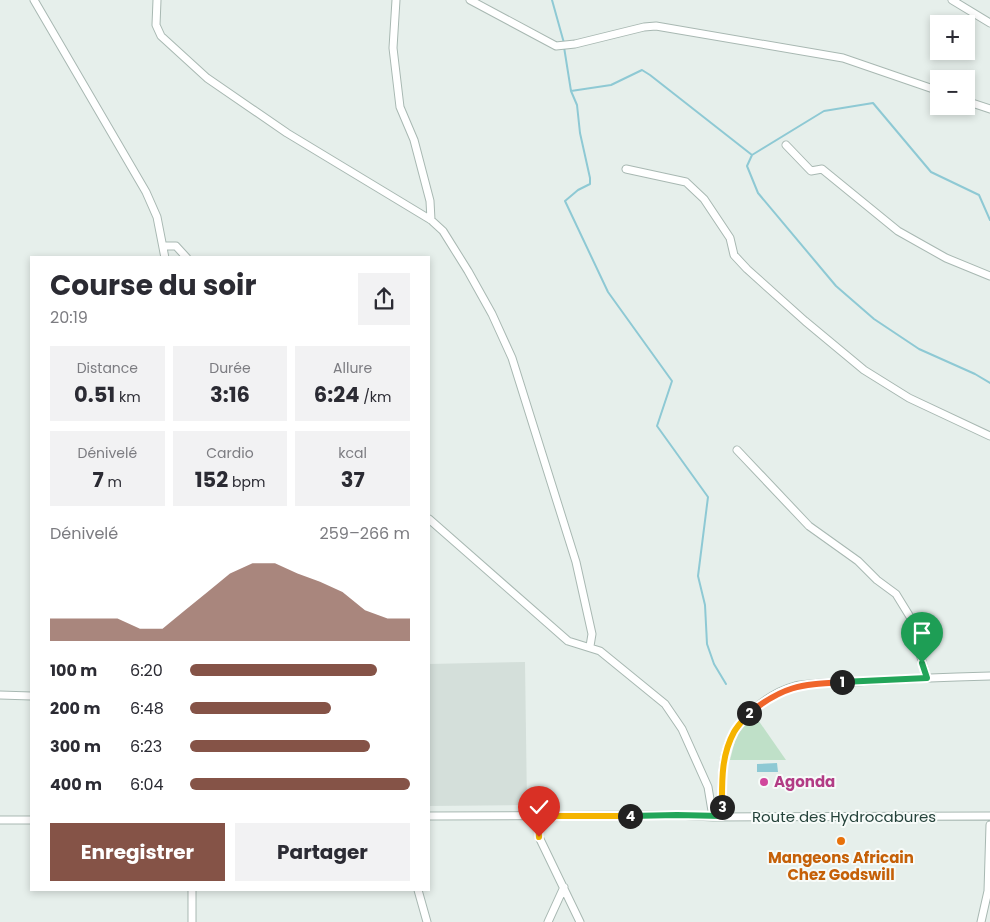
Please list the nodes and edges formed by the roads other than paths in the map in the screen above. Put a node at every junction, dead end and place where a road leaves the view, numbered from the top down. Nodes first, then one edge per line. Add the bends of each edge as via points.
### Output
1 (34, 0) edge
2 (157, 0) edge
3 (396, 0) edge
4 (470, 0) edge
5 (952, 0) edge
6 (990, 23) edge
7 (930, 88) edge
8 (975, 103) edge
9 (990, 109) edge
10 (786, 145) dead end
11 (626, 169) dead end
12 (431, 220) junction
13 (163, 246) junction
14 (165, 256) edge
15 (185, 256) edge
16 (990, 276) edge
17 (990, 436) edge
18 (737, 450) dead end
19 (430, 520) edge
20 (590, 646) junction
21 (990, 676) edge
22 (927, 678) junction
23 (0, 696) edge
24 (30, 696) edge
25 (430, 816) edge
26 (538, 816) junction
27 (722, 816) junction
28 (990, 816) edge
29 (713, 817) junction
30 (0, 820) edge
31 (30, 820) edge
32 (990, 825) edge
33 (564, 888) junction
34 (192, 891) edge
35 (418, 891) edge
36 (192, 922) edge
37 (427, 922) edge
38 (548, 922) edge
39 (580, 922) edge
40 (981, 922) edge

1 - 13 street via 146,192 157,217
2 - 12 street via 156,25 160,36 207,78 287,133
3 - 12 street via 393,48 400,107 414,140 430,201
4 - 7 street via 556,46 656,26 843,58
5 - 6 street
8 - 9 street
10 - 16 street via 811,171 822,169 898,231 946,258
11 - 17 street via 686,182 704,200 730,238 734,255 805,321 864,370 909,398
12 - 20 street via 443,231 468,271 512,358 576,562 592,634
13 - 14 street
13 - 15 street via 176,246
18 - 22 street via 810,526 858,561 902,601 923,638 920,654
19 - 20 street via 568,641
20 - 29 street via 665,704 682,729 708,787
21 - 22 street
22 - 27 street via 795,686 773,695 749,713 734,732 722,770
23 - 24 street
25 - 26 street, Route des Hydrocabures
26 - 29 street, Route des Hydrocabures
26 - 33 street via 539,837
27 - 28 street, Route des Hydrocabures
27 - 29 street, Route des Hydrocabures
30 - 31 street
32 - 40 street via 988,891
33 - 38 street
33 - 39 street
34 - 36 street
35 - 37 street

